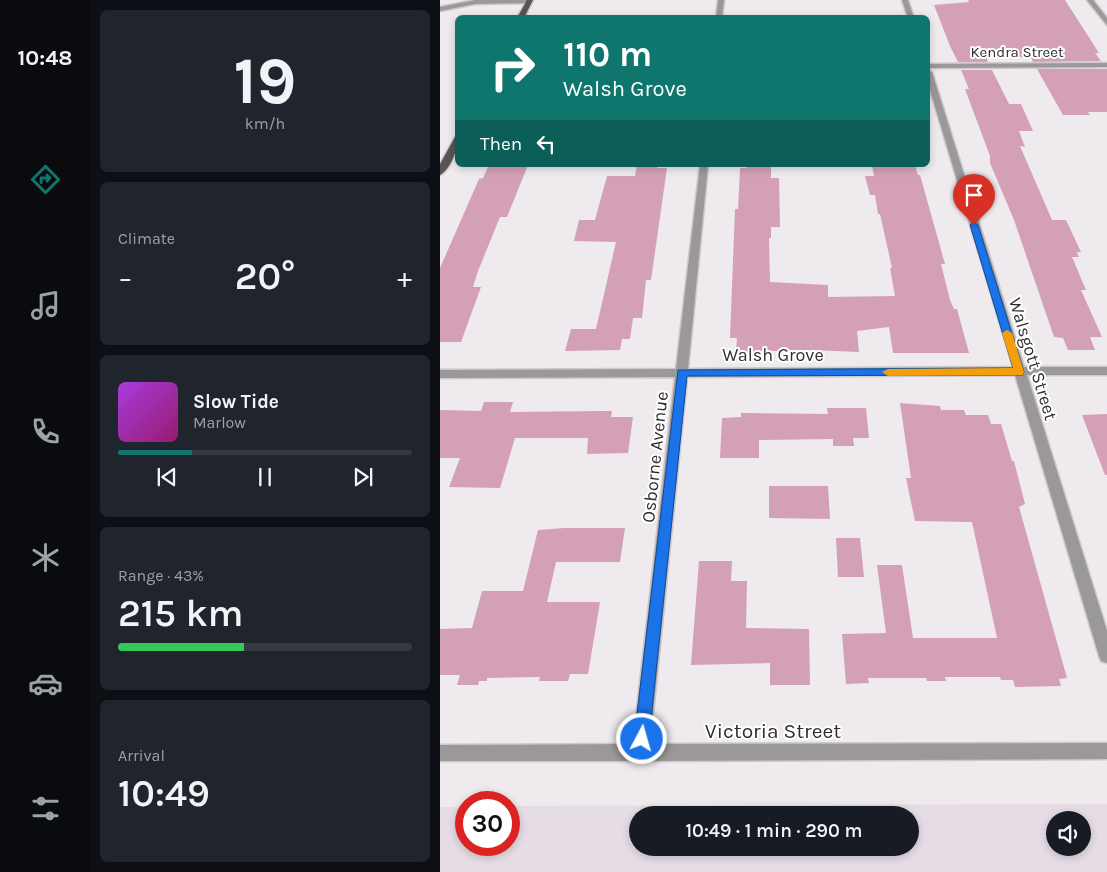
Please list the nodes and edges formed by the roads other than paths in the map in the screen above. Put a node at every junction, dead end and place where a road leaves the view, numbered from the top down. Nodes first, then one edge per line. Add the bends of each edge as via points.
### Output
1 (721, 0) edge
2 (905, 0) edge
3 (1090, 0) edge
4 (442, 1) edge
5 (528, 2) edge
6 (450, 7) junction
7 (440, 9) edge
8 (522, 15) edge
9 (719, 15) edge
10 (910, 15) edge
11 (1107, 23) edge
12 (1107, 65) edge
13 (930, 66) edge
14 (930, 79) edge
15 (455, 144) edge
16 (704, 167) edge
17 (440, 172) edge
18 (1107, 371) edge
19 (1019, 372) junction
20 (682, 373) junction
21 (440, 374) edge
22 (1107, 656) edge
23 (1107, 751) edge
24 (440, 753) edge
25 (640, 754) junction

1 - 9 street
2 - 10 street
3 - 11 street
4 - 6 street
5 - 6 street
5 - 8 main road
6 - 7 street
12 - 13 street, Kendra Street
14 - 19 street, Walsgott Street
15 - 17 main road
16 - 20 street, Osborne Avenue
18 - 19 street, Walsh Grove
19 - 20 street, Walsh Grove
19 - 22 street, Walsgott Street
20 - 21 street, Walsh Grove
20 - 25 street, Osborne Avenue
23 - 25 street, Victoria Street
24 - 25 street, Victoria Street

